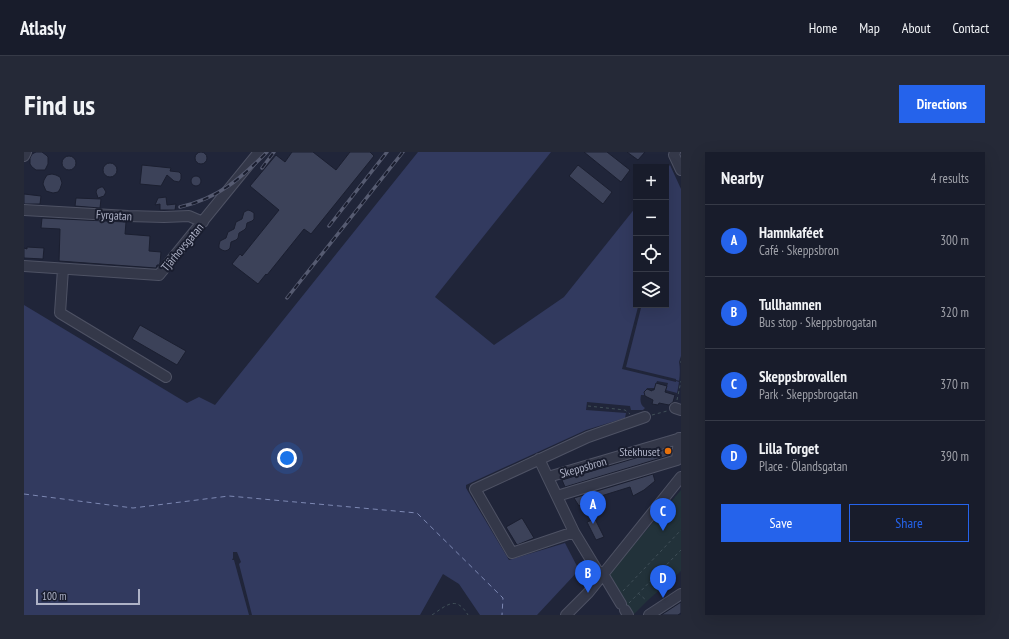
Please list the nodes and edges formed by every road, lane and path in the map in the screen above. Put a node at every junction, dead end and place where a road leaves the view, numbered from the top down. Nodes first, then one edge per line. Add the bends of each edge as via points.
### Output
1 (26, 152) edge
2 (259, 152) edge
3 (675, 152) edge
4 (24, 156) edge
5 (681, 170) edge
6 (24, 210) edge
7 (203, 222) junction
8 (24, 266) edge
9 (63, 269) junction
10 (166, 377) dead end
11 (681, 381) edge
12 (588, 406) dead end
13 (678, 409) edge
14 (625, 410) dead end
15 (645, 417) joint
16 (680, 438) edge
17 (539, 459) junction
18 (548, 477) junction
19 (681, 477) edge
20 (556, 496) junction
21 (681, 530) edge
22 (574, 532) junction
23 (681, 550) edge
24 (603, 574) junction
25 (638, 593) junction
26 (681, 594) edge
27 (647, 601) dead end
28 (624, 606) edge
29 (569, 614) edge
30 (432, 615) edge
31 (468, 615) edge
32 (649, 615) edge

1 - 4 street
2 - 7 street, Tjärhovsgatan
3 - 5 street
6 - 7 street, Fyrgatan via 128,216 189,216
7 - 9 street, Tjärhovsgatan via 159,274
8 - 9 street, Tjärhovsgatan
9 - 10 street via 60,313
11 - 13 path
12 - 14 path
13 - 15 path
15 - 17 street via 588,437
16 - 18 street, Skeppsbron
16 - 20 street via 677,460
17 - 18 street
17 - 22 street via 475,489 512,553
18 - 20 street, Skeppsbron
19 - 24 street
20 - 22 street, Skeppsbron
21 - 28 path
22 - 24 street, Skeppsbron via 597,570
23 - 25 path
24 - 28 street, Skeppsbron
24 - 29 street
25 - 27 path
25 - 28 path
26 - 32 street
30 - 31 path via 454,603 465,608

